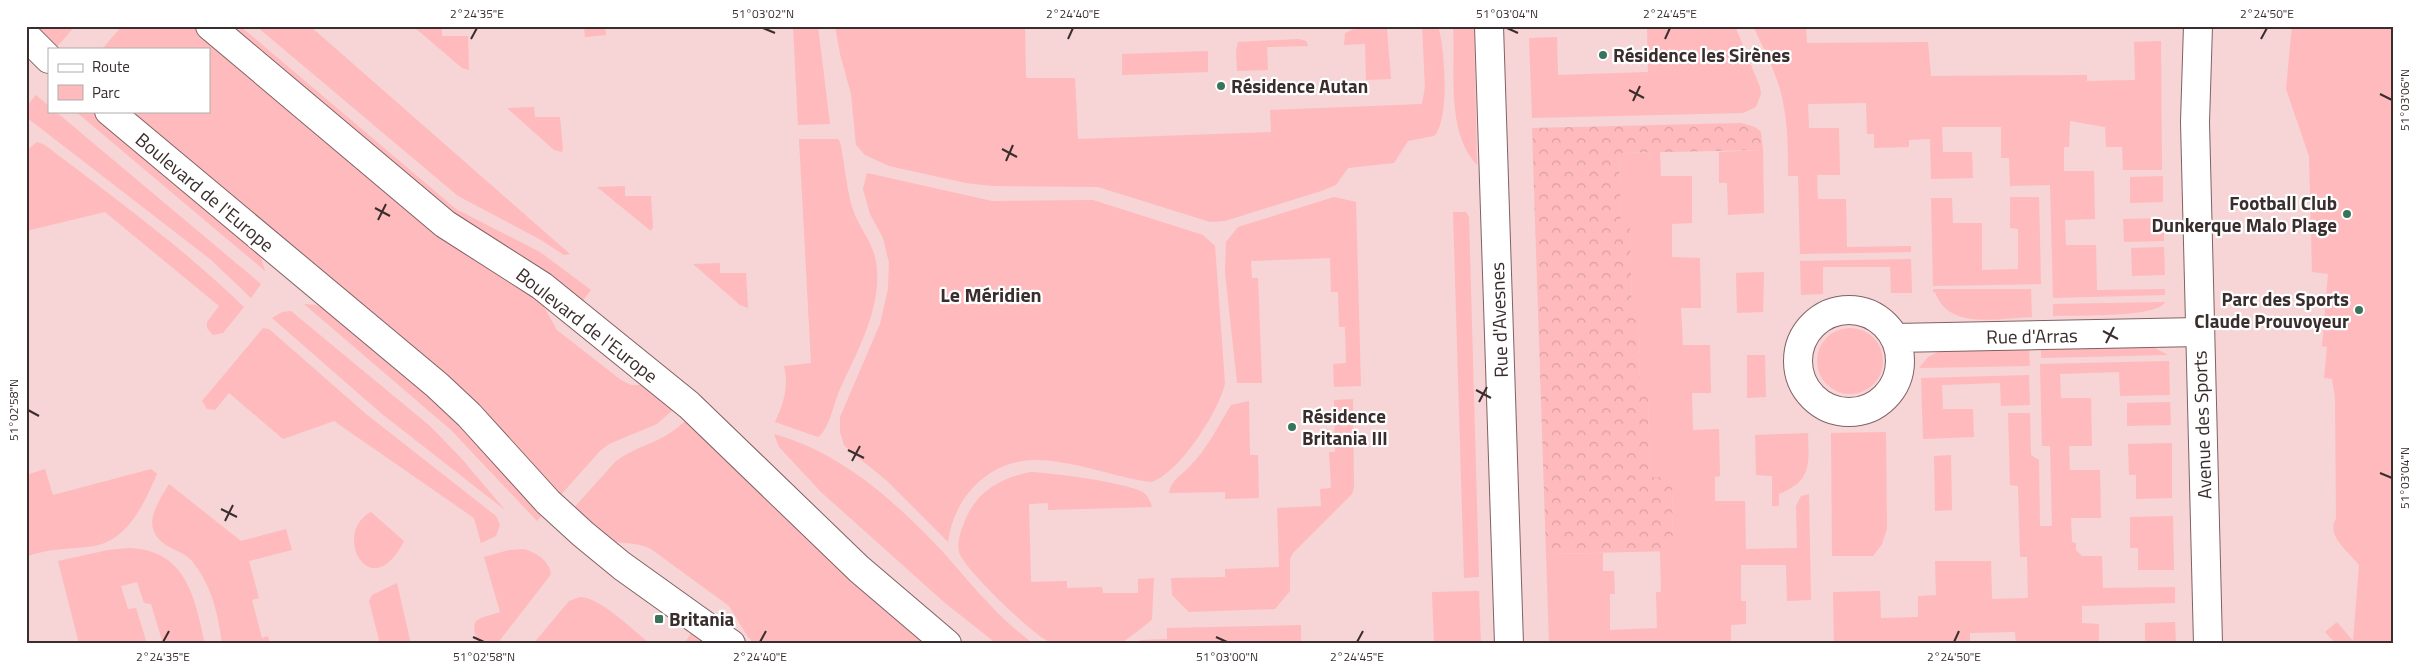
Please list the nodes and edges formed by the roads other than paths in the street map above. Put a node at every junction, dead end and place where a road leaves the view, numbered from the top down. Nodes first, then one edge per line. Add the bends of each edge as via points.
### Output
1 (210, 26) edge
2 (1488, 26) edge
3 (2198, 26) edge
4 (26, 36) edge
5 (48, 58) edge
6 (110, 112) edge
7 (2200, 332) junction
8 (1895, 338) dead end
9 (731, 644) edge
10 (947, 644) edge
11 (1509, 644) edge
12 (2208, 644) edge

1 - 10 street, Boulevard de l'Europe via 445,224 542,286 689,405 859,569
2 - 11 street, Rue d'Avesnes
3 - 7 street, Avenue des Sports via 2195,122
4 - 5 street
6 - 9 street, Boulevard de l'Europe via 437,385 469,415 548,502 583,534
7 - 8 street, Rue d'Arras
7 - 12 street, Avenue des Sports

